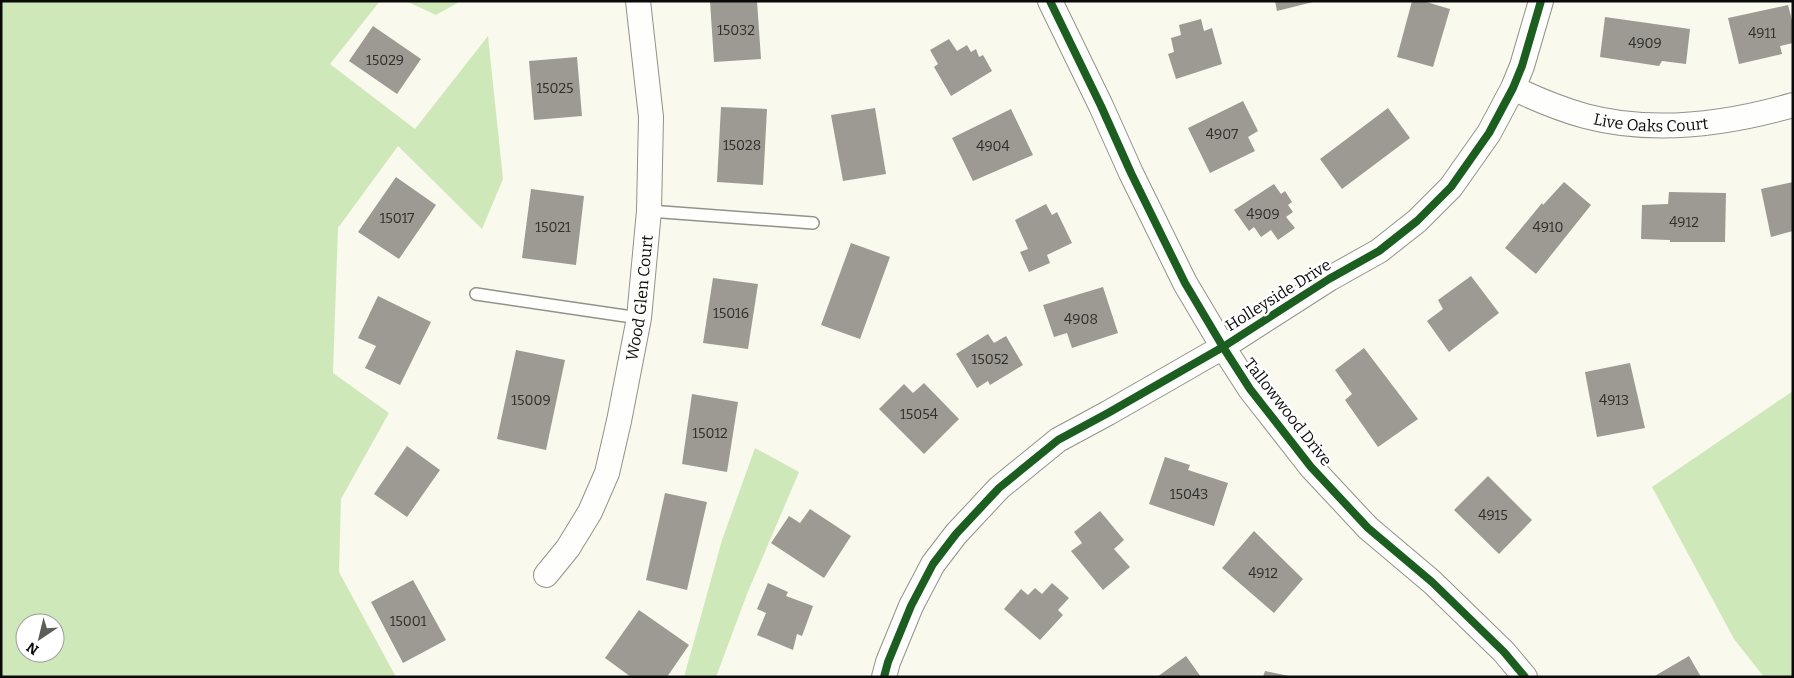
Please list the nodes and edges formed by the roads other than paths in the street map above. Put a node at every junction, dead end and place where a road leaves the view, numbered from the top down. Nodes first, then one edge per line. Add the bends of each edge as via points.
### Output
1 (638, 1) edge
2 (1050, 1) edge
3 (1541, 1) edge
4 (1513, 88) junction
5 (1793, 105) edge
6 (649, 211) junction
7 (813, 223) dead end
8 (476, 294) dead end
9 (639, 318) junction
10 (1223, 347) junction
11 (546, 575) dead end
12 (884, 677) edge
13 (1525, 677) edge

1 - 6 street, Wood Glen Court via 651,117
2 - 10 street, Tallowwood Drive via 1181,274
3 - 4 street, Holleyside Drive
4 - 5 street, Live Oaks Court via 1585,116 1623,123 1670,126 1720,121
4 - 10 street, Holleyside Drive via 1490,133 1451,187 1418,221 1379,251
6 - 7 lane
6 - 9 street, Wood Glen Court
8 - 9 lane
9 - 11 street, Wood Glen Court via 607,473 590,512 568,548
10 - 12 street, Holleyside Drive via 1058,440 999,488 933,564 911,606
10 - 13 street, Tallowwood Drive via 1250,389 1312,467 1368,528 1432,582

